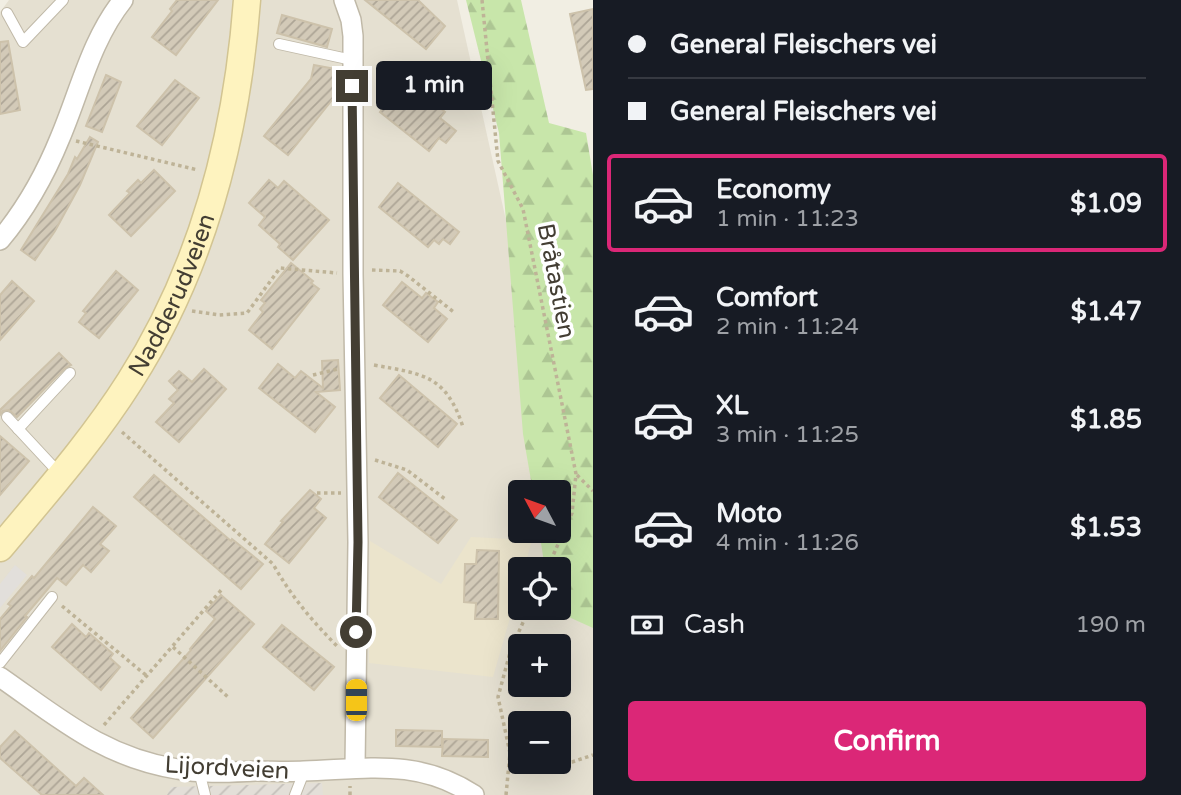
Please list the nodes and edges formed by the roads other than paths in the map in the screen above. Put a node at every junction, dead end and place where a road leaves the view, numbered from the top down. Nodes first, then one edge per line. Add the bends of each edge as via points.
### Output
1 (63, 0) edge
2 (123, 0) edge
3 (247, 0) edge
4 (344, 0) edge
5 (7, 13) dead end
6 (279, 44) dead end
7 (352, 60) junction
8 (0, 240) edge
9 (70, 373) dead end
10 (7, 417) dead end
11 (18, 429) junction
12 (61, 475) junction
13 (0, 548) edge
14 (52, 597) dead end
15 (0, 663) edge
16 (0, 677) edge
17 (355, 767) junction
18 (199, 771) junction
19 (304, 772) junction
20 (205, 795) edge
21 (295, 795) edge
22 (474, 795) edge

1 - 5 lane via 23,42
2 - 8 street via 94,48 61,137 30,199
3 - 12 main road, Nadderudveien via 228,141 187,271 141,365
4 - 7 street via 351,20
6 - 7 lane
7 - 17 street
9 - 11 lane
10 - 11 lane
11 - 12 lane
12 - 13 main road, Nadderudveien
14 - 15 lane
16 - 18 street, Lijordveien via 91,740 139,761
17 - 19 street, Lijordveien
17 - 22 street, Lijordveien via 420,771 453,781
18 - 19 street, Lijordveien
18 - 20 lane
19 - 21 lane

